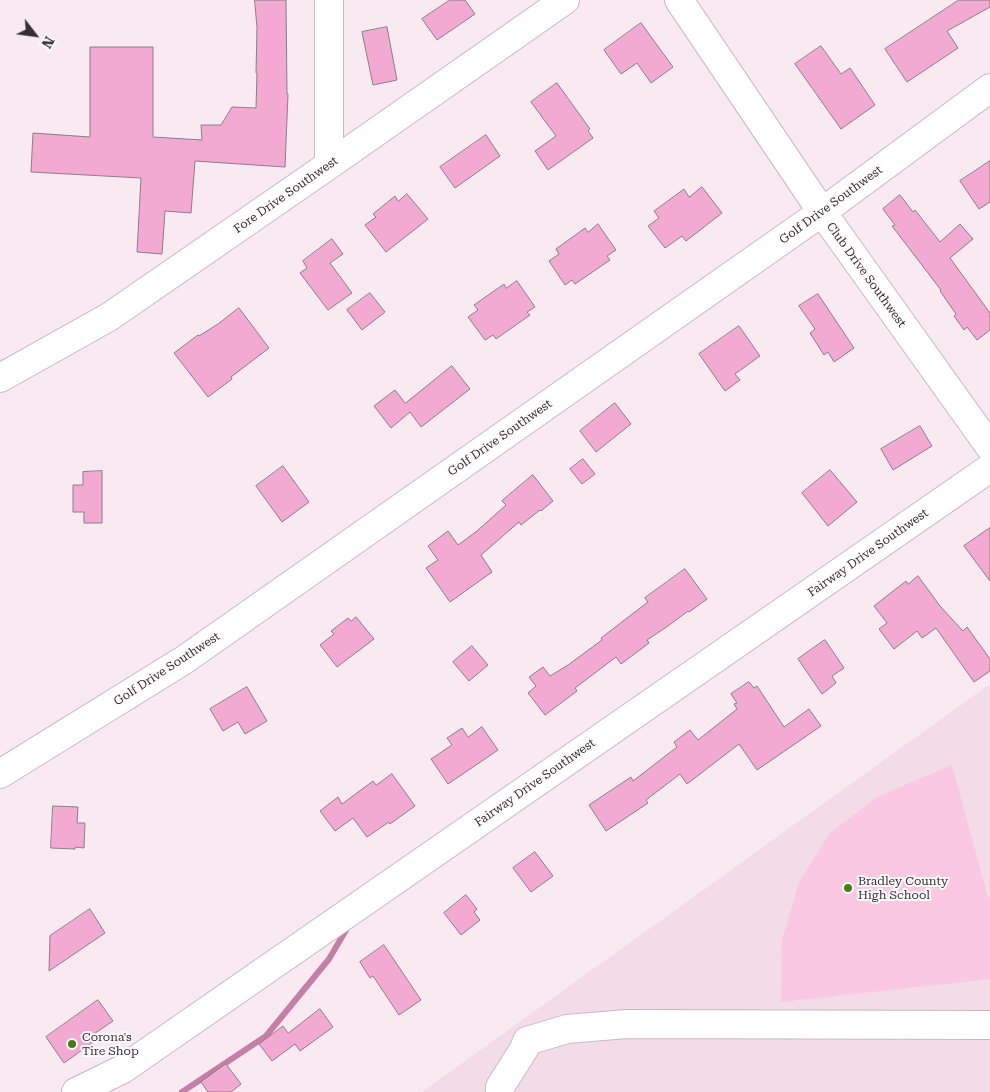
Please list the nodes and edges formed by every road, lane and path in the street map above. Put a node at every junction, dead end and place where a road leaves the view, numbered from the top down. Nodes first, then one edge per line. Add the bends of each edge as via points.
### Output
1 (329, 0) edge
2 (565, 0) edge
3 (680, 0) edge
4 (990, 88) edge
5 (329, 165) junction
6 (822, 212) junction
7 (0, 378) edge
8 (990, 447) edge
9 (990, 468) edge
10 (0, 774) edge
11 (990, 1025) edge
12 (76, 1092) edge
13 (500, 1092) edge

1 - 5 street
2 - 5 street, Fore Drive Southwest
3 - 6 street, Club Drive Southwest
4 - 6 street, Golf Drive Southwest
5 - 7 street, Fore Drive Southwest via 109,318
6 - 8 street, Club Drive Southwest
6 - 10 street, Golf Drive Southwest via 192,654
9 - 12 street, Fairway Drive Southwest via 123,1068
11 - 13 street via 627,1024 567,1029 527,1041

